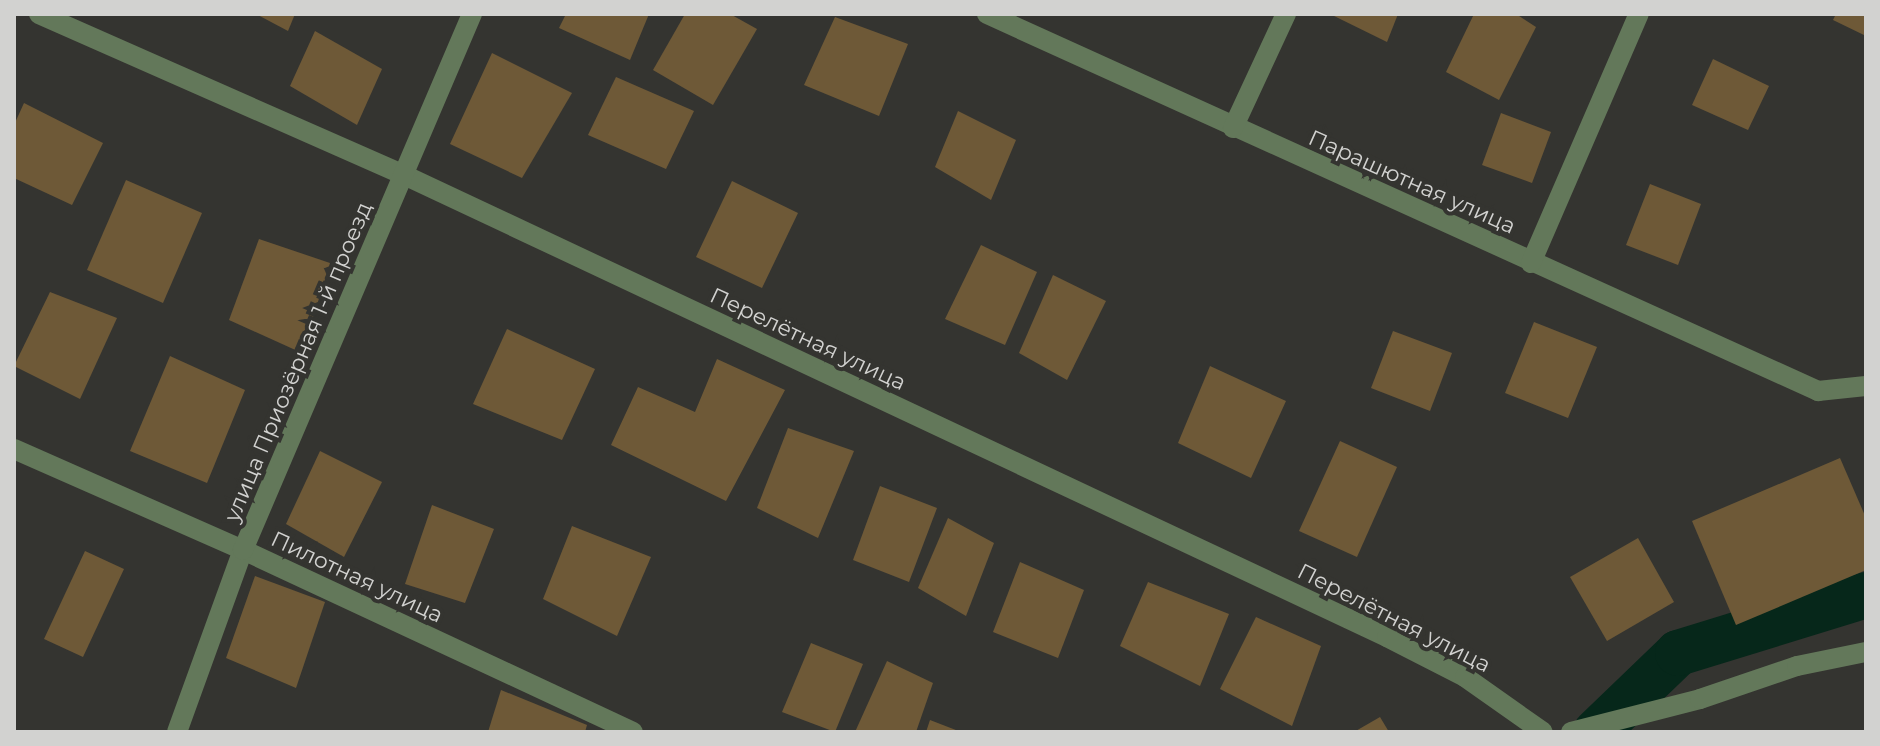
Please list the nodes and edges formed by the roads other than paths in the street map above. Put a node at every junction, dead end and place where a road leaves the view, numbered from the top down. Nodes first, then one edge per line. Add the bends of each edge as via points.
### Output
1 (39, 14) edge
2 (472, 14) edge
3 (987, 14) edge
4 (1286, 14) edge
5 (1639, 14) edge
6 (1233, 128) junction
7 (404, 175) junction
8 (1531, 263) junction
9 (1866, 386) edge
10 (14, 449) edge
11 (243, 550) junction
12 (1866, 652) edge
13 (177, 732) edge
14 (633, 732) edge
15 (1543, 732) edge
16 (1571, 732) edge

1 - 7 street, Перелётная улица
2 - 7 street, улица Приозёрная 1-й проезд
3 - 6 street, Парашютная улица
4 - 6 street
5 - 8 street
6 - 8 street, Парашютная улица
7 - 11 street, улица Приозёрная 1-й проезд
7 - 15 street, Перелётная улица via 1387,637 1465,677
8 - 9 street, Парашютная улица via 1818,391
10 - 11 street, Пилотная улица
11 - 13 street, улица Приозёрная 1-й проезд
11 - 14 street, Пилотная улица
12 - 16 street via 1797,666 1700,699

